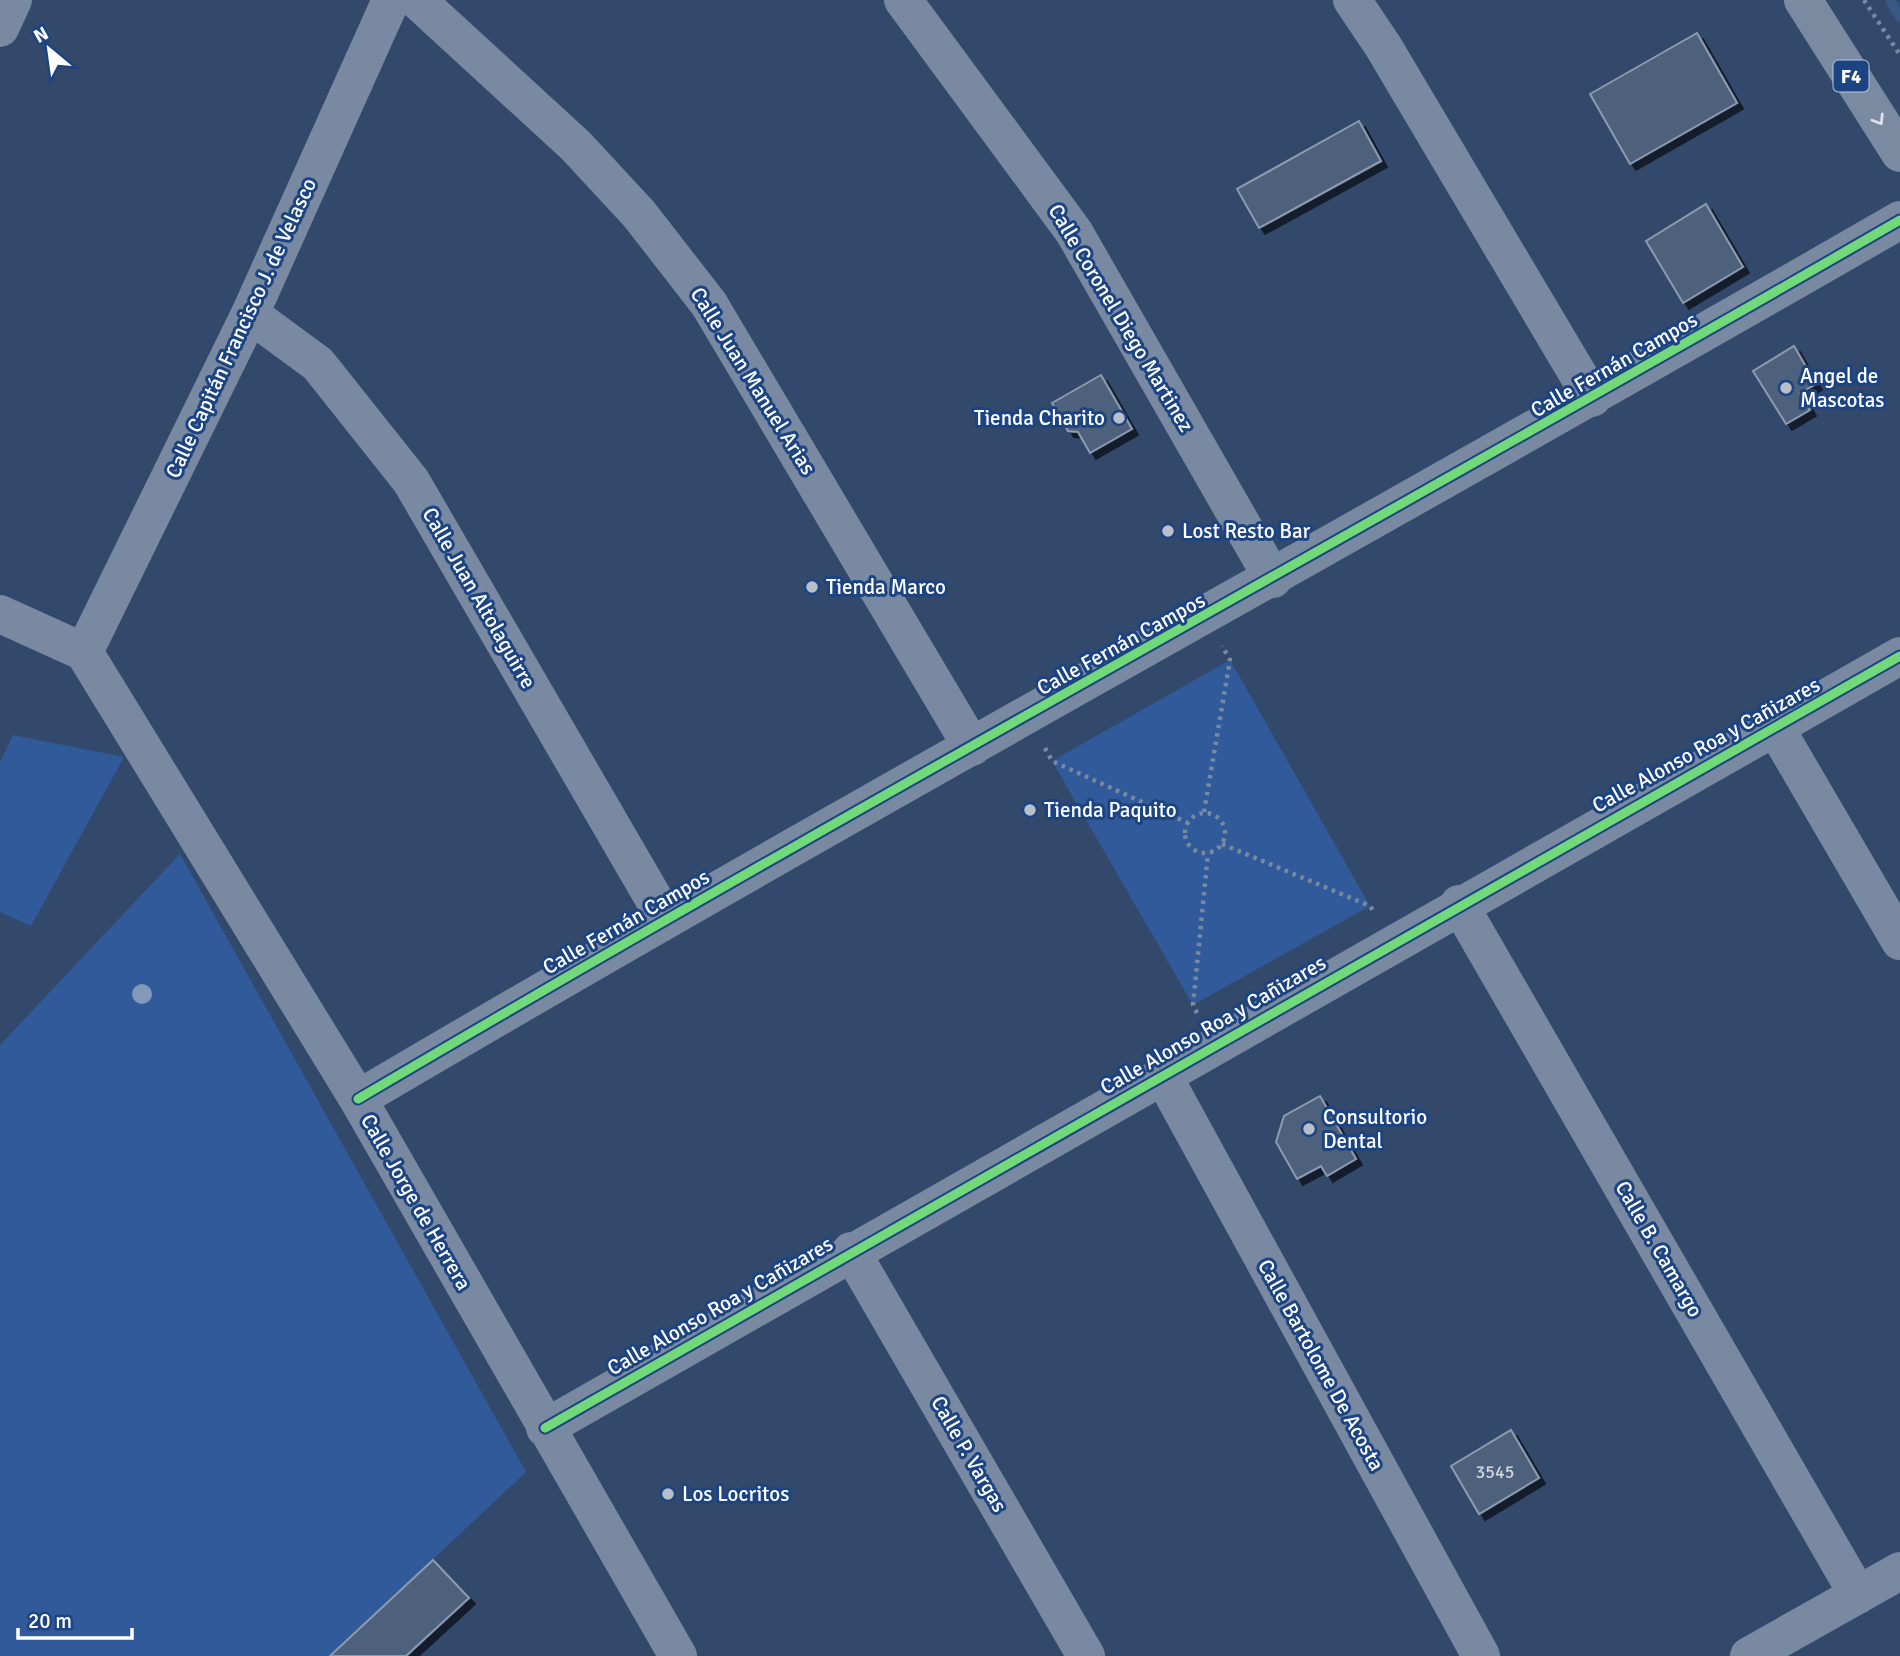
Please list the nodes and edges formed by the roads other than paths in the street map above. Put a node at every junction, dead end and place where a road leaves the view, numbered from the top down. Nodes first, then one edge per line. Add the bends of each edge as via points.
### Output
1 (13, 0) edge
2 (391, 0) edge
3 (418, 0) edge
4 (903, 0) edge
5 (1352, 0) edge
6 (1803, 0) edge
7 (0, 28) edge
8 (1900, 153) edge
9 (1900, 220) edge
10 (250, 314) junction
11 (1592, 398) junction
12 (1273, 579) junction
13 (0, 614) edge
14 (84, 652) junction
15 (1900, 656) edge
16 (1775, 727) junction
17 (972, 747) junction
18 (1459, 904) junction
19 (665, 918) junction
20 (1900, 941) edge
21 (1162, 1074) junction
22 (358, 1099) junction
23 (851, 1251) junction
24 (545, 1428) junction
25 (1900, 1571) edge
26 (1858, 1595) junction
27 (678, 1656) edge
28 (1086, 1656) edge
29 (1481, 1656) edge
30 (1749, 1656) edge

1 - 7 street
2 - 10 street, Calle Capitán Francisco J. de Velasco
3 - 17 street, Calle Juan Manuel Arias via 576,146 639,214 709,304
4 - 12 street, Calle Coronel Diego Martinez via 1074,232
5 - 11 street
6 -> 8 highway, F4
9 - 11 street, Calle Fernán Campos
10 - 14 street, Calle Capitán Francisco J. de Velasco
10 - 19 street, Calle Juan Altolaguirre via 318,364 411,481
11 - 12 street, Calle Fernán Campos
12 - 17 street, Calle Fernán Campos
13 - 14 street
14 - 22 street, Calle Jorge de Herrera
15 - 16 street, Calle Alonso Roa y Cañizares
16 - 18 street, Calle Alonso Roa y Cañizares
16 - 20 street
17 - 19 street, Calle Fernán Campos
18 - 21 street, Calle Alonso Roa y Cañizares
18 - 26 street, Calle B. Camargo
19 - 22 street, Calle Fernán Campos
21 - 23 street, Calle Alonso Roa y Cañizares
21 - 29 street, Calle Bartolome De Acosta
22 - 24 street, Calle Jorge de Herrera
23 - 24 street, Calle Alonso Roa y Cañizares
23 - 28 street, Calle P. Vargas
24 - 27 street, Calle Jorge de Herrera
25 - 26 street
26 - 30 street

